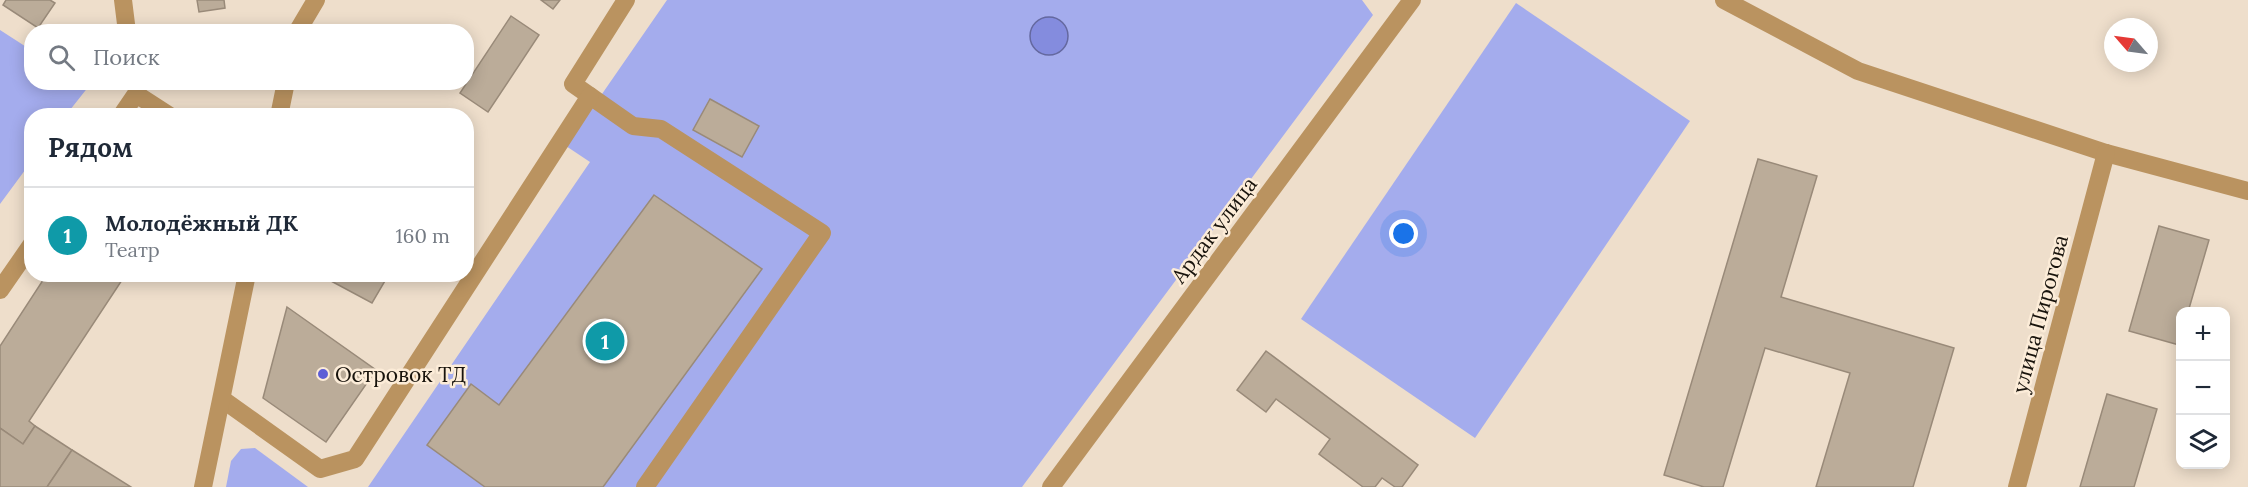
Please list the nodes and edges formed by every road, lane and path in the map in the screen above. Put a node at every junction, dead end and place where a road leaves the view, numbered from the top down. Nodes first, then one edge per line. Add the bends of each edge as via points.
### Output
1 (123, 0) edge
2 (316, 0) edge
3 (626, 0) edge
4 (1412, 0) edge
5 (1724, 0) edge
6 (126, 24) edge
7 (302, 24) edge
8 (134, 90) edge
9 (138, 90) edge
10 (284, 90) edge
11 (590, 96) junction
12 (125, 108) edge
13 (160, 108) edge
14 (280, 108) edge
15 (2106, 153) junction
16 (2248, 190) edge
17 (24, 256) edge
18 (474, 275) edge
19 (245, 282) edge
20 (470, 282) edge
21 (0, 290) edge
22 (222, 399) junction
23 (203, 487) edge
24 (645, 487) edge
25 (1052, 487) edge
26 (2018, 487) edge

1 - 6 street
2 - 7 street
3 - 11 street via 573,84
4 - 25 street, Ардак улица
5 - 15 street via 1858,71
8 - 12 street
9 - 13 street
10 - 14 street
11 - 18 street
11 - 24 street via 633,126 661,129 822,233
15 - 16 street
15 - 26 street, улица Пирогова
17 - 21 street
19 - 22 street
20 - 22 street via 355,459 320,469
22 - 23 street

